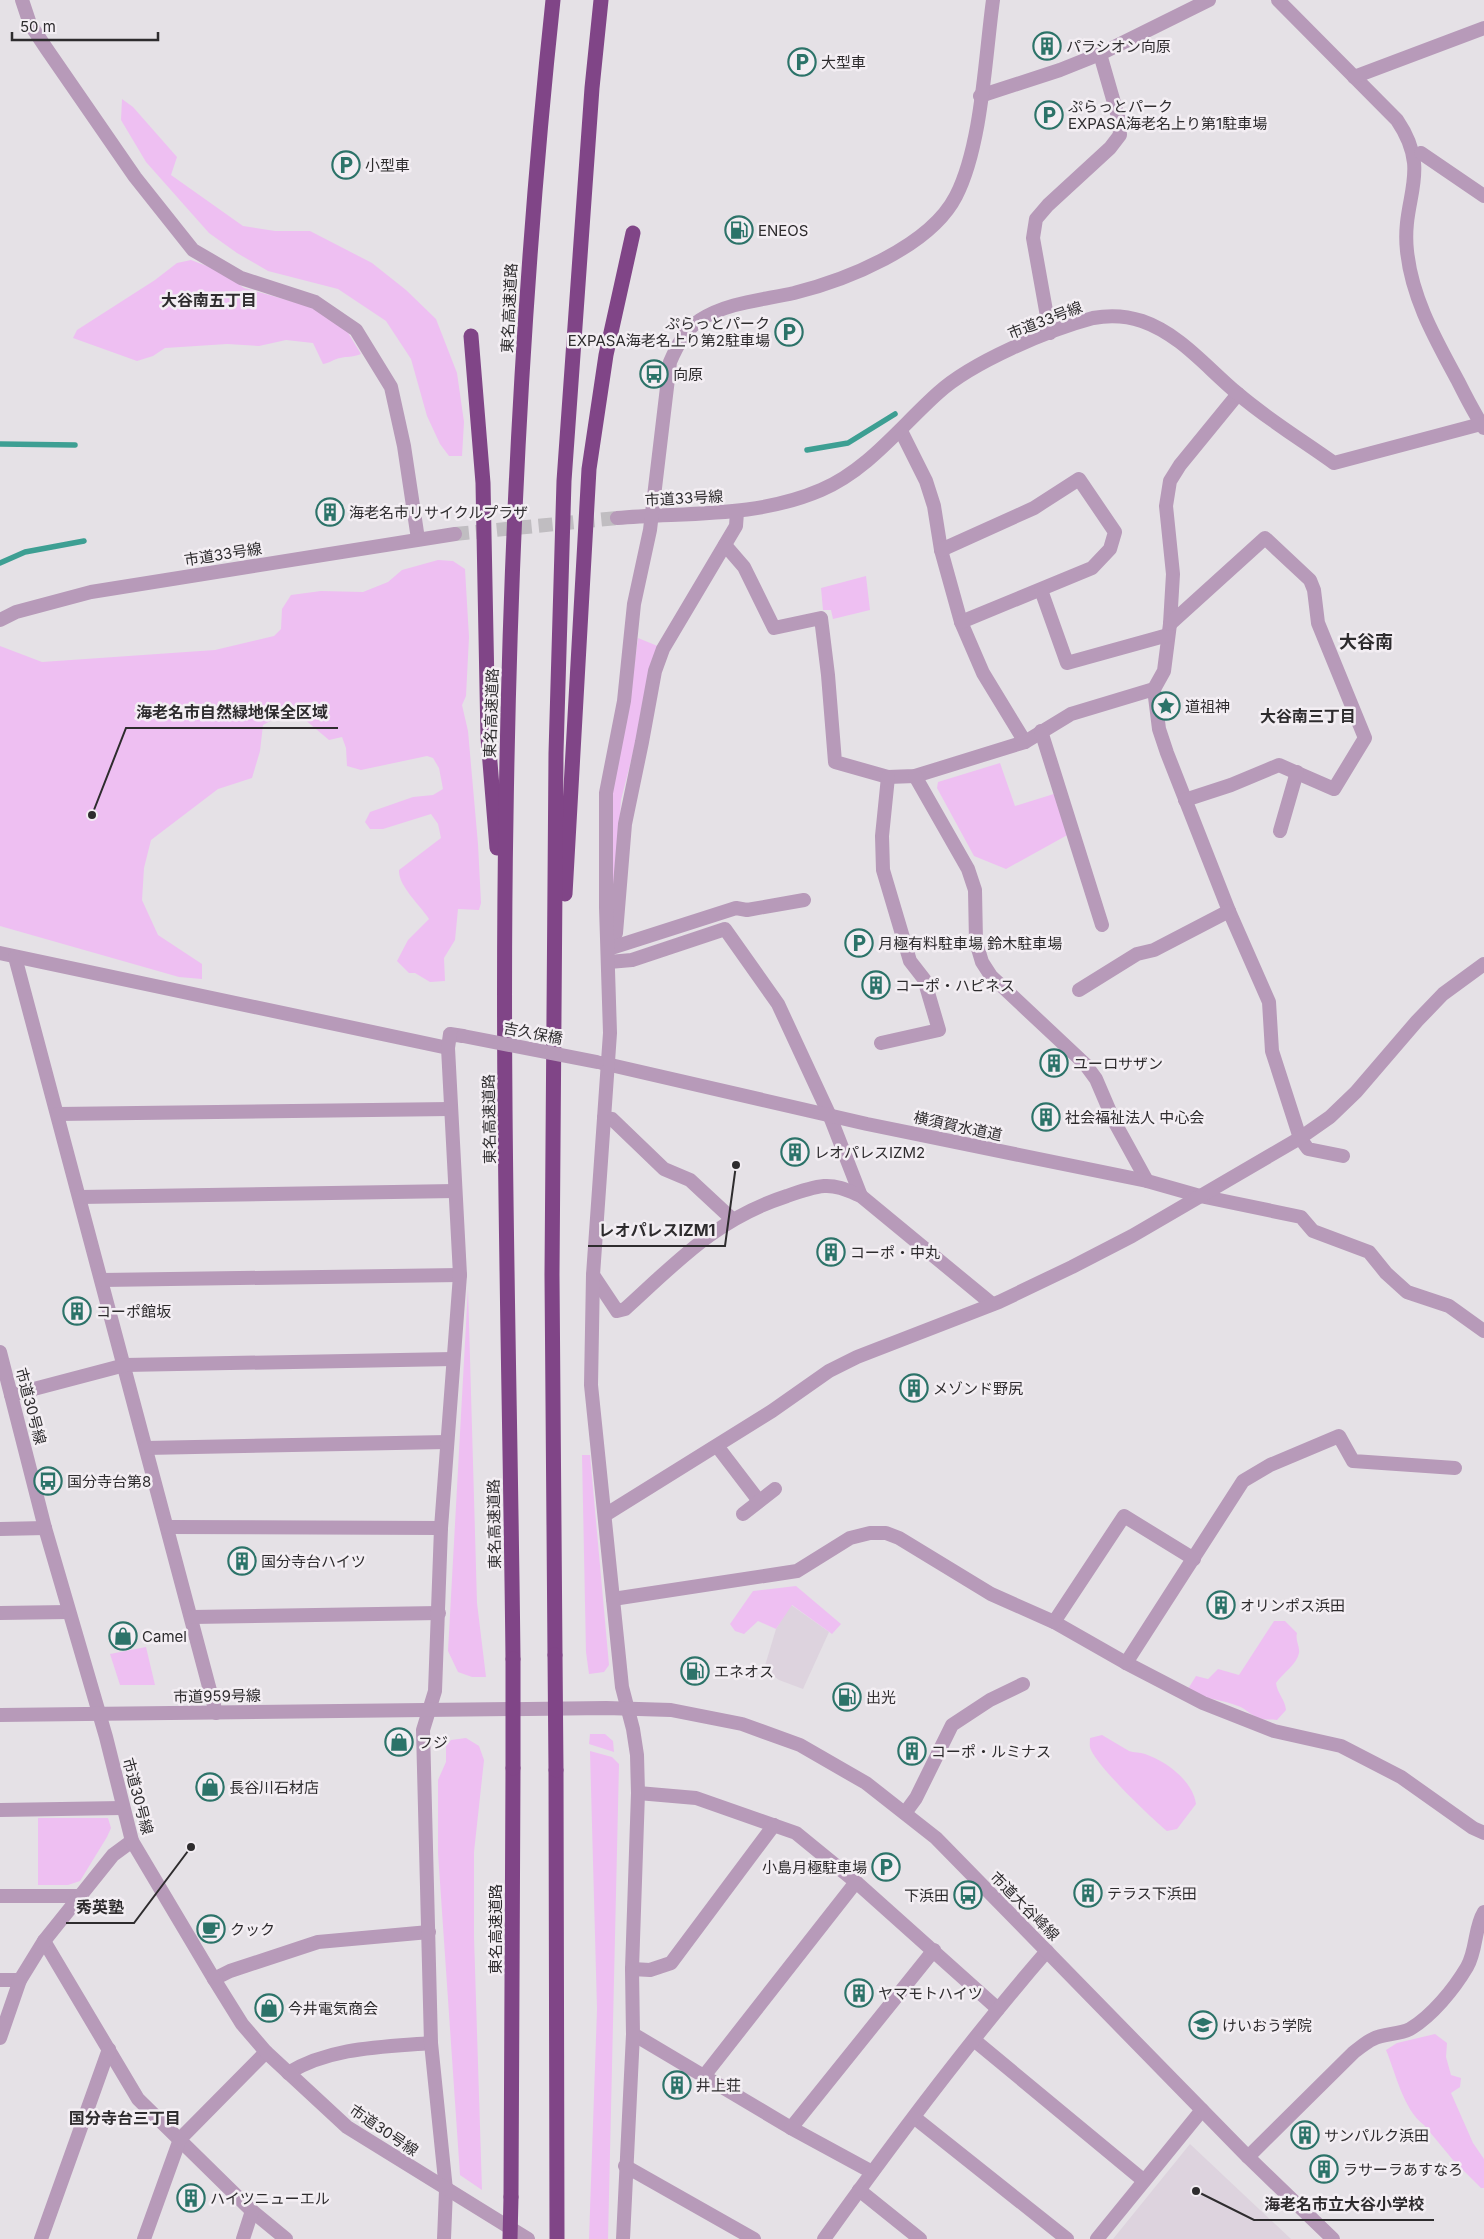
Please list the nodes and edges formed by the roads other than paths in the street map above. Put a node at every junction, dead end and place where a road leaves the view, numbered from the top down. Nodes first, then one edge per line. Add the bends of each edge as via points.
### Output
1 (22, 0) edge
2 (553, 0) edge
3 (601, 0) edge
4 (993, 0) edge
5 (1209, 0) edge
6 (1278, 0) edge
7 (1484, 28) edge
8 (1100, 54) junction
9 (1354, 77) junction
10 (980, 96) junction
11 (1421, 153) dead end
12 (1484, 196) edge
13 (633, 233) dead end
14 (1050, 333) junction
15 (471, 336) dead end
16 (1238, 394) junction
17 (1483, 426) edge
18 (901, 431) junction
19 (737, 512) junction
20 (652, 515) junction
21 (617, 518) tunnel mouth
22 (455, 534) tunnel mouth
23 (418, 539) junction
24 (725, 545) junction
25 (941, 550) junction
26 (1041, 590) junction
27 (0, 620) edge
28 (961, 622) junction
29 (1169, 630) junction
30 (1154, 689) junction
31 (1041, 731) junction
32 (1025, 742) junction
33 (1297, 772) junction
34 (915, 776) junction
35 (888, 777) junction
36 (1185, 800) junction
37 (1280, 831) dead end
38 (804, 900) dead end
39 (1229, 911) junction
40 (1102, 925) dead end
41 (0, 953) edge
42 (505, 954) junction
43 (608, 956) junction
44 (15, 957) junction
45 (1484, 964) edge
46 (1079, 990) dead end
47 (881, 1043) dead end
48 (448, 1048) junction
49 (603, 1064) junction
50 (450, 1109) junction
51 (58, 1114) junction
52 (829, 1114) junction
53 (604, 1118) junction
54 (1300, 1138) junction
55 (554, 1144) junction
56 (1343, 1156) dead end
57 (1147, 1181) junction
58 (455, 1191) junction
59 (861, 1196) junction
60 (1200, 1196) junction
61 (80, 1197) junction
62 (732, 1219) junction
63 (460, 1275) junction
64 (592, 1275) junction
65 (102, 1280) junction
66 (992, 1304) junction
67 (1484, 1330) edge
68 (0, 1352) edge
69 (453, 1359) junction
70 (125, 1365) junction
71 (11, 1395) junction
72 (447, 1442) junction
73 (717, 1446) junction
74 (146, 1448) junction
75 (1455, 1468) dead end
76 (775, 1489) dead end
77 (759, 1501) junction
78 (743, 1514) dead end
79 (605, 1515) junction
80 (168, 1527) junction
81 (45, 1528) junction
82 (441, 1528) junction
83 (0, 1529) edge
84 (1194, 1558) junction
85 (613, 1599) junction
86 (68, 1612) junction
87 (439, 1613) junction
88 (0, 1614) edge
89 (192, 1617) junction
90 (1054, 1622) junction
91 (1126, 1663) junction
92 (1023, 1684) dead end
93 (627, 1709) junction
94 (432, 1711) junction
95 (216, 1712) junction
96 (99, 1714) junction
97 (0, 1715) edge
98 (638, 1793) junction
99 (122, 1808) junction
100 (0, 1810) edge
101 (905, 1813) junction
102 (774, 1825) junction
103 (1484, 1833) edge
104 (132, 1840) junction
105 (856, 1882) junction
106 (0, 1896) edge
107 (82, 1896) junction
108 (1484, 1912) edge
109 (430, 1932) junction
110 (44, 1941) junction
111 (934, 1950) junction
112 (1047, 1951) junction
113 (632, 1969) junction
114 (214, 1979) junction
115 (0, 1980) edge
116 (20, 1980) junction
117 (998, 2008) junction
118 (632, 2034) junction
119 (0, 2038) edge
120 (974, 2040) junction
121 (431, 2043) junction
122 (109, 2048) junction
123 (266, 2052) junction
124 (288, 2073) junction
125 (704, 2076) junction
126 (1202, 2110) junction
127 (915, 2118) junction
128 (791, 2128) junction
129 (180, 2140) junction
130 (1248, 2157) junction
131 (625, 2166) junction
132 (872, 2172) junction
133 (1143, 2180) junction
134 (446, 2190) junction
135 (859, 2190) junction
136 (252, 2212) junction
137 (41, 2239) edge
138 (144, 2239) edge
139 (243, 2239) edge
140 (286, 2239) edge
141 (444, 2239) edge
142 (510, 2239) edge
143 (528, 2239) edge
144 (557, 2239) edge
145 (623, 2239) edge
146 (754, 2239) edge
147 (824, 2239) edge
148 (920, 2239) edge
149 (1067, 2239) edge
150 (1097, 2239) edge
151 (1333, 2239) edge

1 - 23 street via 30,24 135,177 193,250 240,278 315,302 356,330 391,387
2 - 42 highway, 東名高速道路 via 527,284 517,481 506,814
3 - 55 highway via 564,481 556,753
4 - 10 street
5 - 8 street
6 - 9 street
7 - 9 street
8 - 10 street
8 - 14 street via 1119,120 1120,135 1036,219 1033,238
9 - 17 street via 1397,120 1407,135 1416,173 1407,222 1406,251 1413,286 1426,320
10 - 20 street via 969,166 955,198 933,224 907,245 853,274 795,292 724,308 699,321 680,340 670,362
11 - 12 street
13 - 55 highway via 606,355 589,469
14 - 16 street, 市道33号線 via 1095,318 1119,316 1142,321 1183,345
14 - 18 street, 市道33号線 via 954,380
15 - 42 highway via 483,483 488,738
16 - 17 street, 市道33号線 via 1334,464
16 - 29 street via 1170,481 1166,506 1173,574
18 - 19 street, 市道33号線 via 822,489 786,502
18 - 25 street via 926,481 934,506
19 - 20 street, 市道33号線
19 - 24 street via 736,526
20 - 21 street, 市道33号線
20 - 43 street via 634,604 624,701 606,793
22 - 23 street, 市道33号線
23 - 27 street, 市道33号線 via 92,592 16,612
24 - 35 street via 744,567 774,628 821,618 835,762
24 - 43 street via 663,649 654,671 625,824 616,933
25 - 26 street via 1034,508 1079,479 1115,532 1110,549 1092,568
25 - 28 street
26 - 28 street
26 - 29 street via 1067,663
28 - 32 street via 983,673
29 - 30 street via 1164,671
29 - 33 street via 1265,538 1310,580 1318,623 1365,738 1334,789
30 - 31 street via 1071,714
30 - 36 street via 1159,729
31 - 32 street
31 - 40 street
32 - 34 street
33 - 36 street via 1279,765
33 - 37 street
34 - 35 street
34 - 57 street via 968,869 975,890 976,942 982,962 991,976 1085,1064 1096,1079 1114,1121
35 - 47 street via 882,836 884,870 910,960 924,979 939,1030
36 - 39 street
38 - 43 street via 747,910 736,908 688,922
39 - 46 street via 1154,950 1138,954
39 - 54 street via 1269,1002 1272,1051
41 - 44 street
42 - 142 highway, 東名高速道路, bridge via 513,1659
43 - 49 street
43 - 52 street via 632,960 725,929 778,1004
44 - 48 street
44 - 51 street
45 - 54 street via 1443,994 1356,1092 1330,1117
48 - 49 street, 吉久保橋, bridge via 450,1034
48 - 50 street
49 - 52 street, 横須賀水道道
49 - 53 street
50 - 51 street
50 - 58 street
51 - 61 street
52 - 57 street, 横須賀水道道
52 - 59 street
53 - 62 street via 612,1119 664,1169 690,1180
53 - 64 street
54 - 56 street via 1308,1149
54 - 60 street
55 - 144 highway, bridge
57 - 60 street, 横須賀水道道
58 - 61 street
58 - 63 street
59 - 62 street via 824,1186 775,1200
59 - 66 street
60 - 66 street via 1106,1249
60 - 67 street, 横須賀水道道 via 1301,1217 1314,1231 1369,1252 1407,1292 1449,1306
61 - 65 street
62 - 64 street via 702,1238 625,1309 617,1311
63 - 65 street
63 - 69 street
64 - 79 street via 591,1385
65 - 70 street
66 - 73 street via 829,1371
68 - 71 street, 市道30号線
69 - 70 street
69 - 72 street
70 - 71 street
70 - 74 street
71 - 81 street, 市道30号線
72 - 74 street
72 - 82 street
73 - 77 street
73 - 79 street
74 - 80 street
75 - 84 street via 1353,1461 1340,1436 1270,1465 1243,1481
76 - 77 street
77 - 78 street
79 - 85 street
80 - 82 street
80 - 89 street
81 - 83 street
81 - 86 street, 市道30号線
82 - 87 street
84 - 90 street via 1124,1516
84 - 91 street
85 - 90 street via 797,1572 850,1538 886,1533 991,1594
85 - 93 street
86 - 88 street
86 - 96 street, 市道30号線
87 - 89 street
87 - 94 street
89 - 95 street
90 - 91 street
91 - 103 street via 1248,1722 1341,1746 1401,1777
92 - 101 street via 990,1700 952,1725 916,1798
93 - 94 street, 市道959号線
93 - 98 street via 637,1755
93 - 101 street, 市道大谷峰線 via 671,1710 706,1716 742,1724 800,1745 866,1783
94 - 95 street, 市道959号線
94 - 109 street via 423,1730
95 - 96 street, 市道959号線
96 - 97 street, 市道959号線
96 - 99 street, 市道30号線
98 - 102 street via 696,1798
98 - 113 street
99 - 100 street
99 - 104 street, 市道30号線
101 - 112 street, 市道大谷峰線 via 936,1838
102 - 105 street via 796,1833
102 - 113 street via 671,1963 650,1970
104 - 107 street via 113,1855
104 - 114 street, 市道30号線
105 - 111 street
105 - 125 street
106 - 107 street
107 - 110 street
108 - 130 street via 1468,1965 1447,1994 1421,2021 1410,2029 1374,2038 1354,2052
109 - 114 street via 318,1942
109 - 121 street
110 - 116 street
110 - 122 street
111 - 117 street
111 - 128 street
112 - 117 street
112 - 126 street, 市道大谷峰線
113 - 118 street
114 - 123 street, 市道30号線 via 242,2024
115 - 116 street
116 - 119 street
117 - 120 street
118 - 125 street
118 - 131 street
120 - 127 street
120 - 133 street
121 - 124 street via 346,2051 302,2065
121 - 134 street
122 - 129 street via 138,2099
122 - 137 street
123 - 124 street, 市道30号線
123 - 129 street
124 - 134 street, 市道30号線 via 347,2127
125 - 128 street
126 - 130 street, 市道大谷峰線
126 - 133 street
127 - 132 street
127 - 149 street
128 - 132 street
129 - 136 street
129 - 138 street
130 - 151 street, 市道大谷峰線
131 - 145 street
131 - 146 street
132 - 135 street
133 - 150 street
134 - 141 street
134 - 143 street, 市道30号線
135 - 147 street
135 - 148 street
136 - 139 street
136 - 140 street

